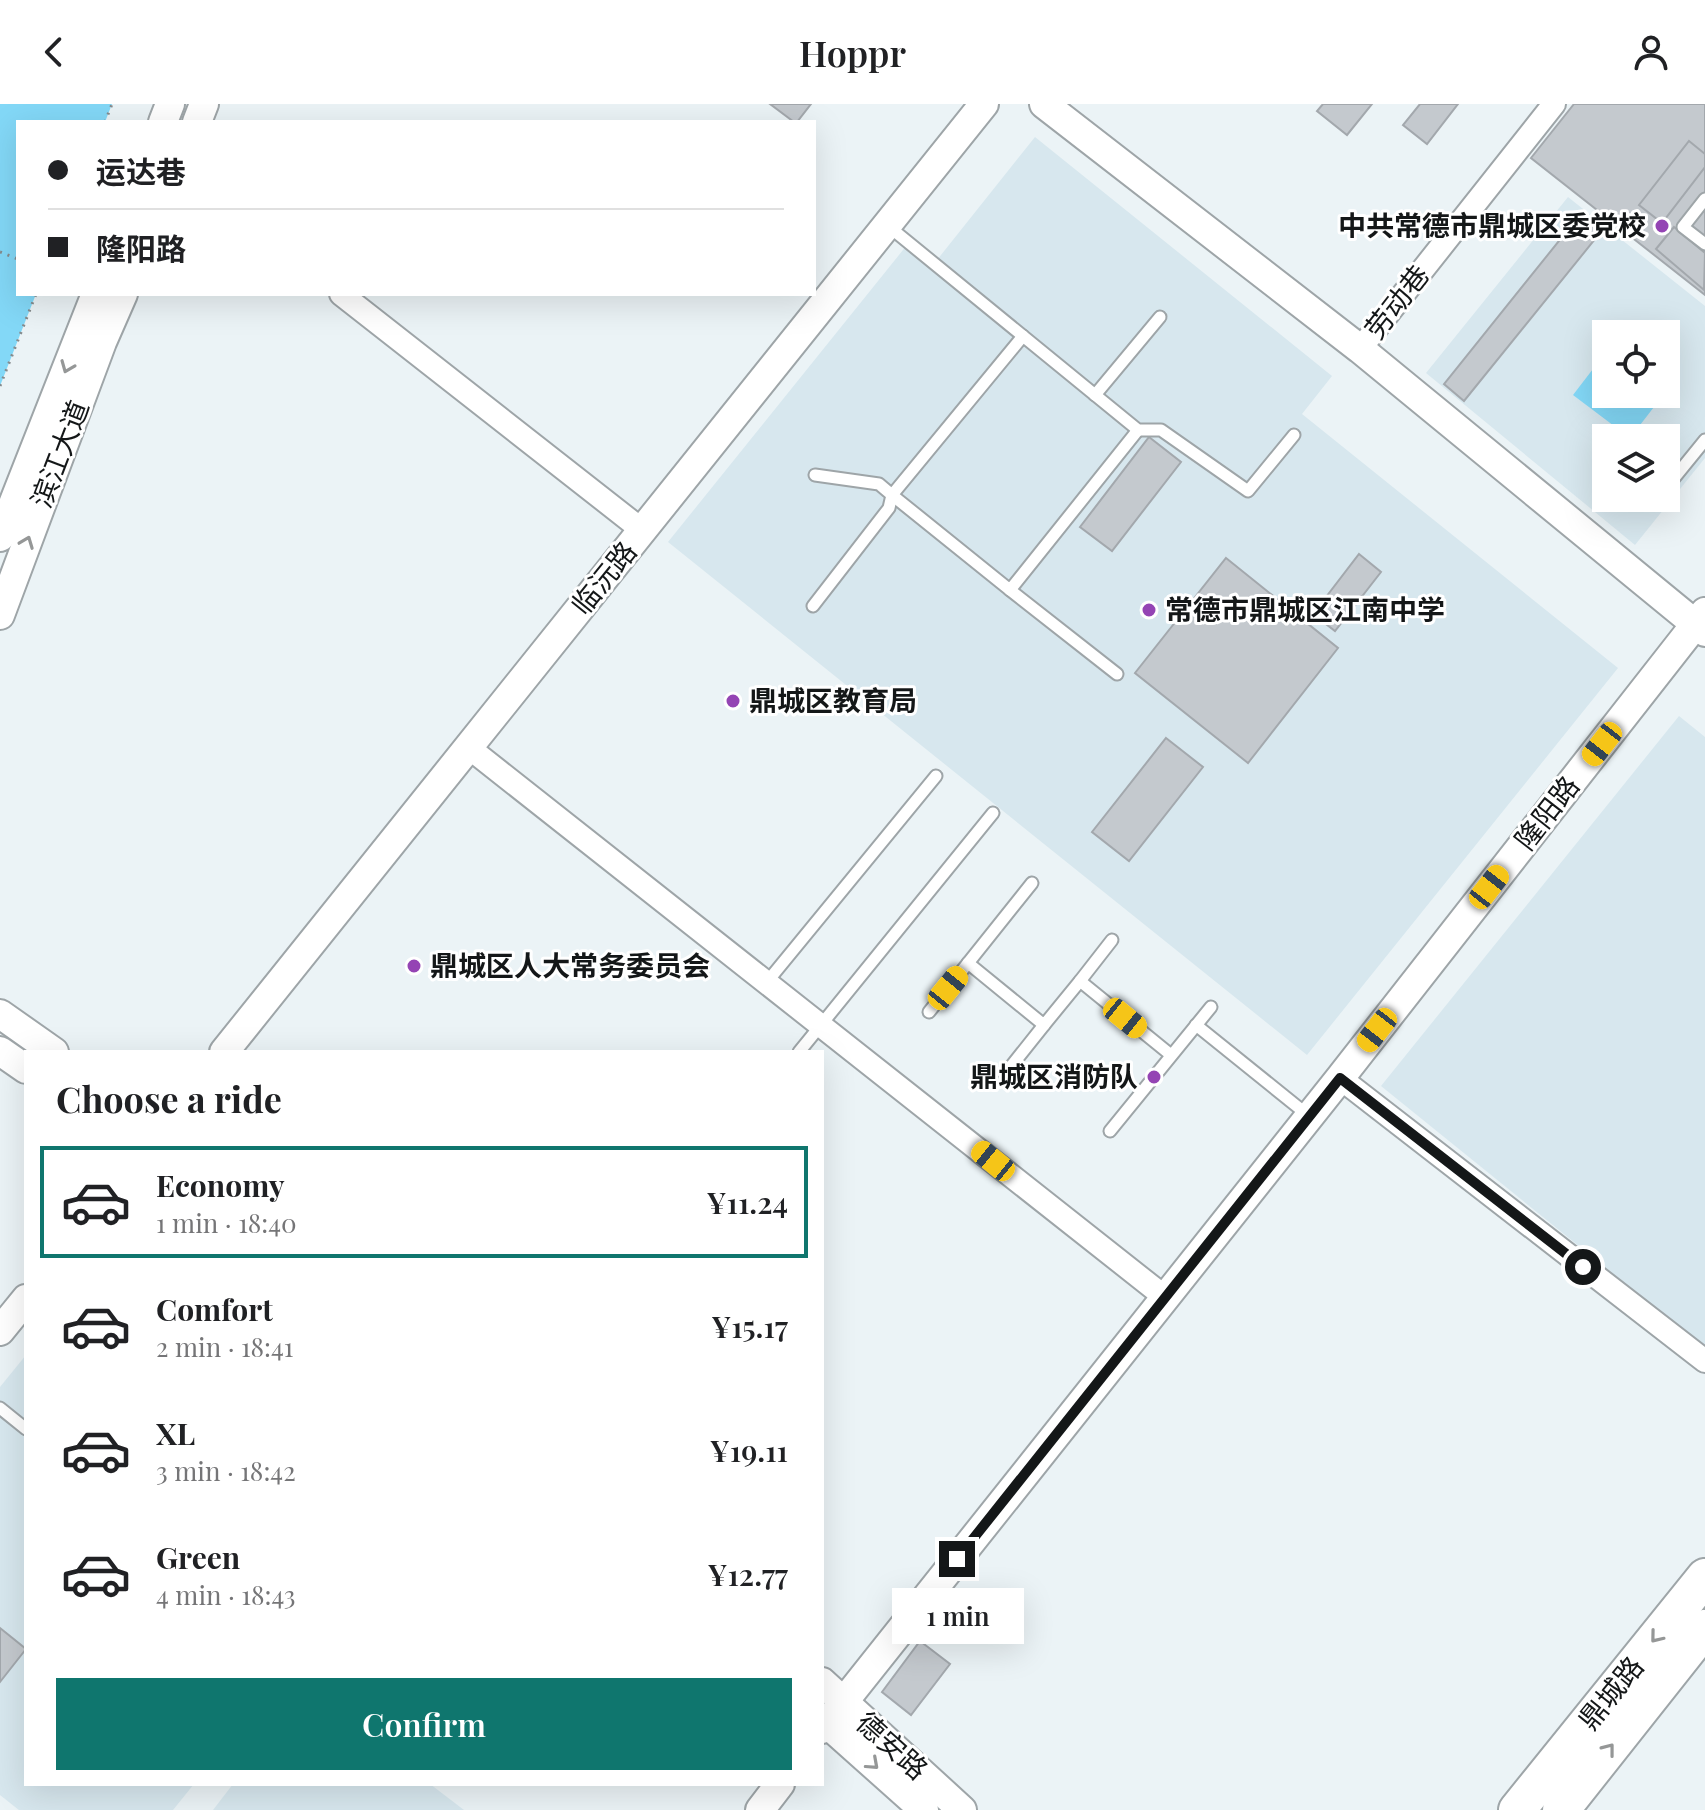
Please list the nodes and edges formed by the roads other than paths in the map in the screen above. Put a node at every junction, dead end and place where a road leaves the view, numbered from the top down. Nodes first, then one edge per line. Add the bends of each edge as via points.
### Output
1 (984, 104) edge
2 (1044, 104) edge
3 (1554, 104) edge
4 (1705, 199) edge
5 (887, 225) junction
6 (1705, 244) edge
7 (95, 296) edge
8 (122, 296) edge
9 (344, 296) edge
10 (1160, 317) dead end
11 (1023, 336) junction
12 (1360, 349) junction
13 (1095, 395) junction
14 (1138, 430) junction
15 (1294, 435) dead end
16 (1705, 440) edge
17 (1680, 471) edge
18 (815, 475) dead end
19 (892, 495) junction
20 (642, 530) junction
21 (0, 537) edge
22 (1010, 590) junction
23 (813, 606) dead end
24 (0, 615) edge
25 (1702, 623) edge
26 (1117, 674) dead end
27 (468, 747) junction
28 (936, 776) dead end
29 (993, 813) dead end
30 (1032, 883) dead end
31 (1112, 940) dead end
32 (968, 963) junction
33 (1080, 981) junction
34 (767, 982) junction
35 (1211, 1007) dead end
36 (929, 1012) dead end
37 (0, 1014) edge
38 (820, 1024) junction
39 (1044, 1025) junction
40 (1196, 1025) junction
41 (51, 1050) edge
42 (226, 1050) edge
43 (800, 1050) edge
44 (0, 1051) edge
45 (1171, 1055) junction
46 (24, 1068) edge
47 (1005, 1074) dead end
48 (1340, 1078) junction
49 (1309, 1116) junction
50 (1110, 1131) dead end
51 (1166, 1298) junction
52 (24, 1301) edge
53 (0, 1331) edge
54 (1705, 1361) edge
55 (0, 1408) edge
56 (24, 1427) edge
57 (1705, 1577) edge
58 (1705, 1628) edge
59 (824, 1692) edge
60 (829, 1718) edge
61 (778, 1786) edge
62 (760, 1810) edge
63 (924, 1810) edge
64 (962, 1810) edge
65 (1517, 1810) edge
66 (1561, 1810) edge

1 - 5 street, 临沅路
2 - 12 street
3 - 12 street, 劳动巷
4 - 6 lane via 1683,227
5 - 11 lane
5 - 20 street, 临沅路
7 -> 21 street, 滨江大道
24 -> 8 street, 滨江大道
9 - 20 street
10 - 13 lane
11 - 13 lane
11 - 19 lane
12 - 25 street
13 - 14 lane
14 - 15 lane via 1161,430 1248,491
14 - 22 lane
16 - 17 lane
18 - 19 lane via 879,484
19 - 22 lane
19 - 23 lane via 889,508
20 - 27 street, 临沅路
22 - 26 lane
25 - 48 street, 隆阳路
27 - 34 street
27 - 42 street, 临沅路
28 - 34 lane
29 - 38 lane
30 - 32 lane
31 - 33 lane
32 - 36 lane
32 - 39 lane
33 - 39 lane
33 - 45 lane
34 - 38 street
35 - 40 lane
37 - 41 street
38 - 43 lane
38 - 51 street
39 - 47 lane
40 - 45 lane
40 - 49 lane
44 - 46 street
45 - 50 lane
48 - 49 street, 隆阳路
48 - 54 street
49 - 51 street, 隆阳路
51 - 60 street, 隆阳路
52 - 53 street
55 - 56 lane
57 -> 65 main road, 鼎城路
66 -> 58 main road, 鼎城路
59 - 60 street, 德安路
60 -> 63 street, 德安路
60 - 64 street, 德安路
61 - 62 street

